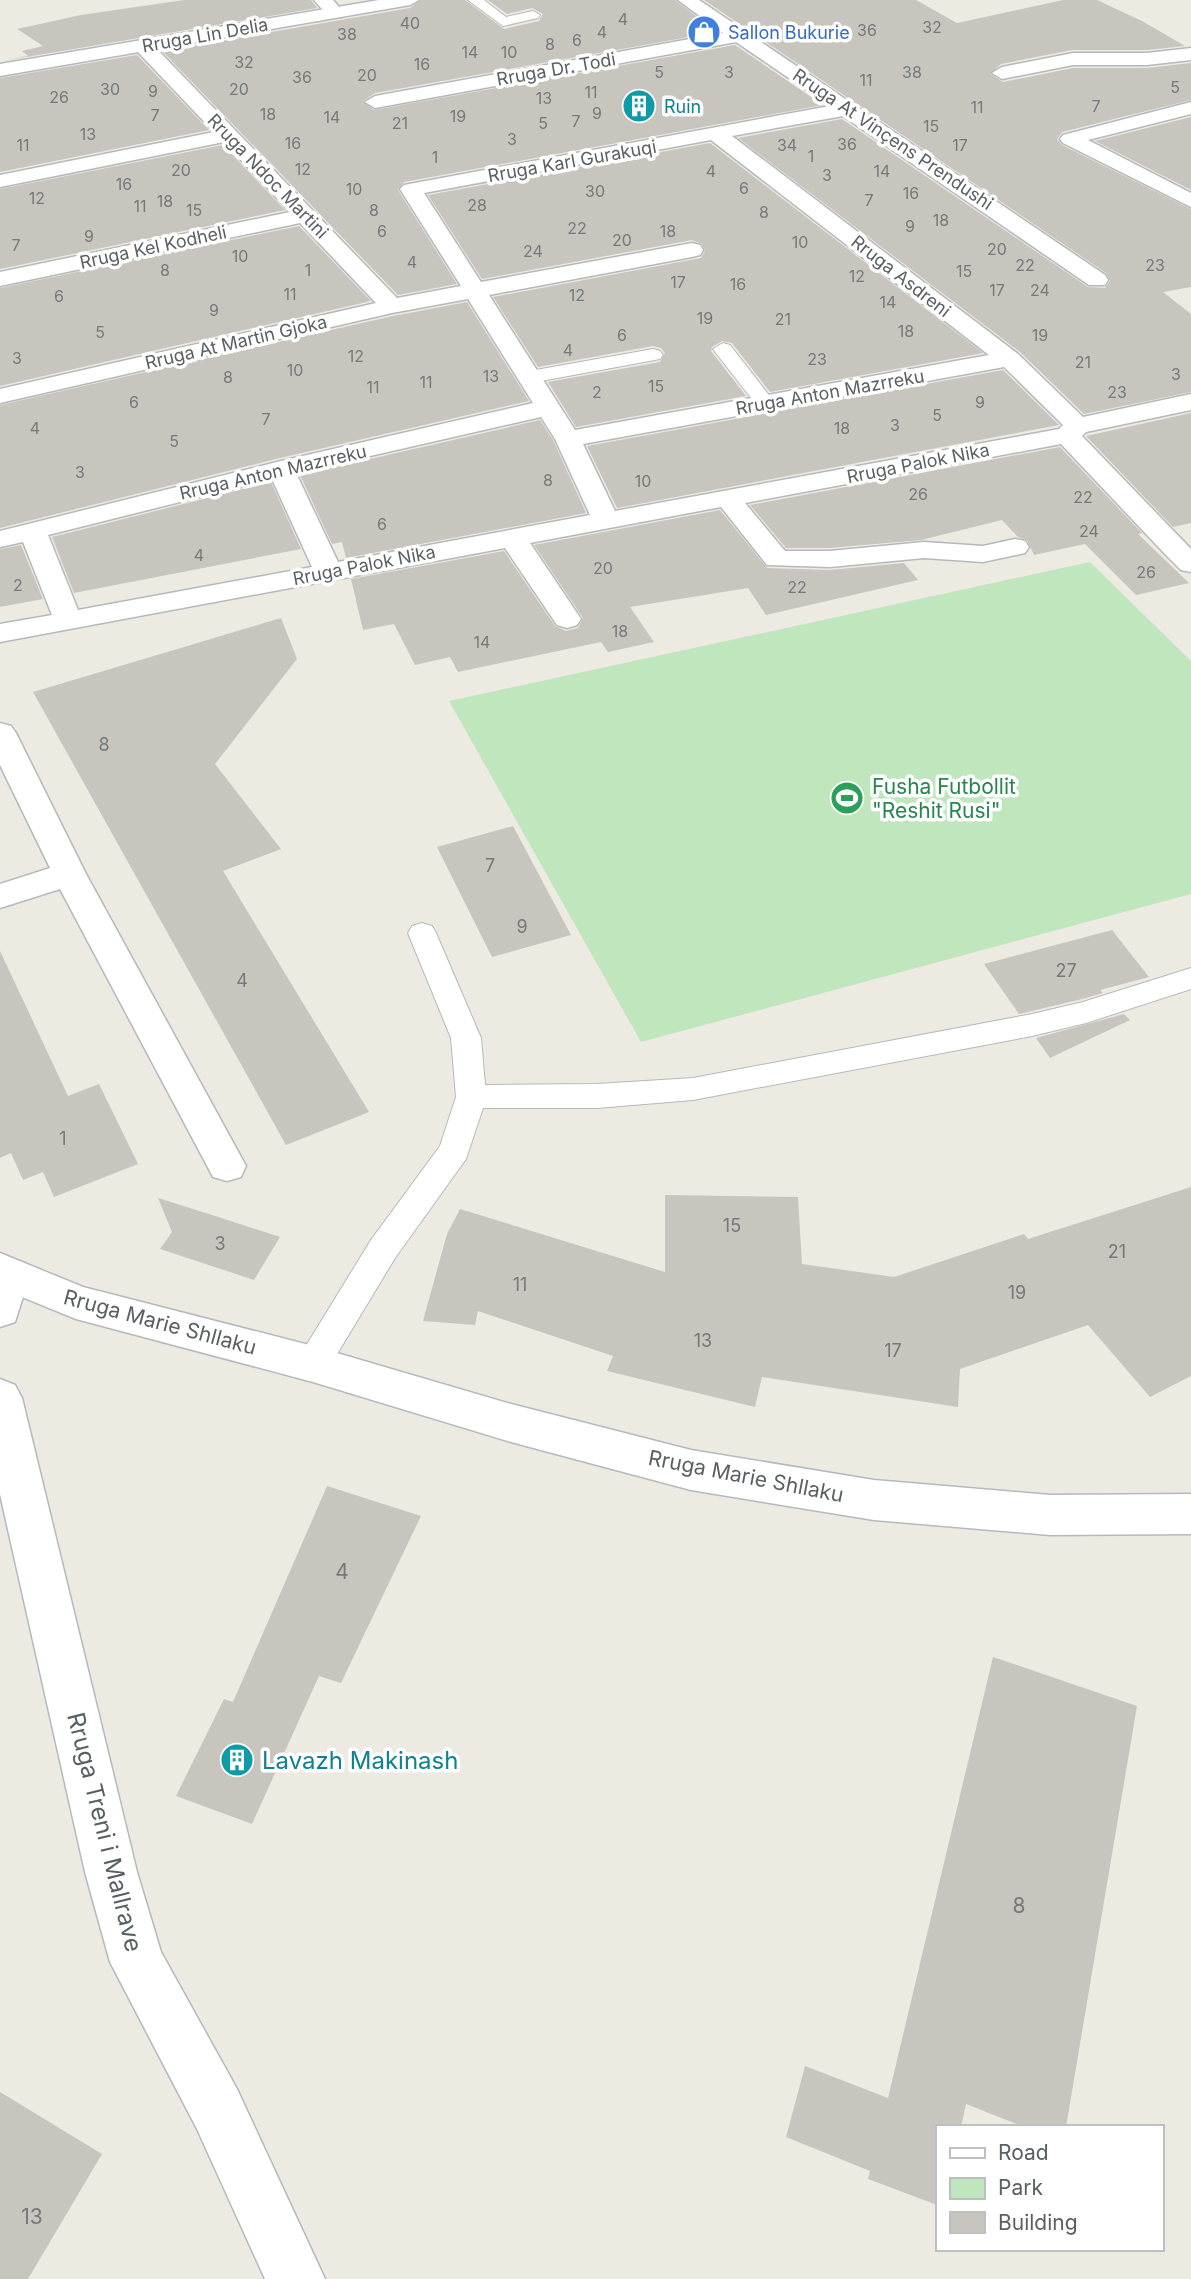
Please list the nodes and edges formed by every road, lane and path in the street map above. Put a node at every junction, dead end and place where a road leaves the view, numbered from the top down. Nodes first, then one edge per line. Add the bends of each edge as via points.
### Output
1 (410, 0) edge
2 (475, 0) edge
3 (687, 0) edge
4 (329, 6) edge
5 (533, 15) dead end
6 (738, 36) junction
7 (143, 46) junction
8 (1189, 56) edge
9 (0, 70) edge
10 (1002, 73) dead end
11 (375, 102) dead end
12 (1191, 108) edge
13 (848, 109) junction
14 (229, 135) junction
15 (717, 135) junction
16 (0, 181) edge
17 (1191, 201) edge
18 (305, 215) junction
19 (692, 250) dead end
20 (0, 279) edge
21 (1097, 280) dead end
22 (472, 289) junction
23 (392, 306) junction
24 (723, 349) dead end
25 (653, 355) dead end
26 (1009, 359) junction
27 (530, 377) junction
28 (0, 396) edge
29 (1191, 402) edge
30 (765, 403) junction
31 (546, 408) junction
32 (1072, 430) junction
33 (568, 439) junction
34 (281, 469) junction
35 (728, 499) junction
36 (605, 519) junction
37 (32, 531) junction
38 (512, 537) junction
39 (0, 539) edge
40 (1015, 547) dead end
41 (1191, 564) edge
42 (330, 572) junction
43 (567, 619) dead end
44 (69, 622) junction
45 (0, 633) edge
46 (0, 733) edge
47 (69, 874) junction
48 (0, 896) edge
49 (422, 933) dead end
50 (1191, 978) edge
51 (471, 1097) junction
52 (227, 1166) dead end
53 (3, 1285) edge
54 (313, 1364) junction
55 (0, 1398) edge
56 (1191, 1514) edge
57 (295, 2279) edge

1 - 4 street, Rruga Lin Delia
2 - 5 lane via 503,22
3 - 6 street, Rruga At Vinçens Prendushi
4 - 7 street, Rruga Lin Delia
6 - 11 street, Rruga Dr. Todi
6 - 13 street, Rruga At Vinçens Prendushi
7 - 9 street, Rruga Lin Delia
7 - 14 street, Rruga Ndoc Martini
8 - 10 street via 1073,59
12 - 17 street via 1070,139
13 - 15 street, Rruga Karl Gurakuqi
13 - 21 street, Rruga At Vinçens Prendushi
14 - 16 street
14 - 18 street, Rruga Ndoc Martini
15 - 22 street, Rruga Karl Gurakuqi via 411,189
15 - 26 street, Rruga Asdreni
18 - 20 street, Rruga Kel Kodheli
18 - 23 street, Rruga Ndoc Martini
19 - 22 street
22 - 23 street, Rruga At Martin Gjoka
22 - 27 street, Rruga Karl Gurakuqi
23 - 28 street, Rruga At Martin Gjoka
24 - 30 lane
25 - 27 lane
26 - 30 street, Rruga Anton Mazrreku
26 - 32 street, Rruga Asdreni
27 - 31 street, Rruga Karl Gurakuqi
29 - 32 street, Rruga Palok Nika
30 - 33 street, Rruga Anton Mazrreku
31 - 33 street, Rruga Karl Gurakuqi
31 - 34 street, Rruga Anton Mazrreku
32 - 35 street, Rruga Palok Nika
32 - 41 street, Rruga Asdreni via 1151,526
33 - 36 street, Rruga Karl Gurakuqi
34 - 37 street, Rruga Anton Mazrreku
34 - 42 street
35 - 36 street, Rruga Palok Nika
35 - 40 street via 777,559 924,551 983,554
36 - 38 street, Rruga Palok Nika
37 - 39 street, Rruga Anton Mazrreku
37 - 44 street
38 - 42 street, Rruga Palok Nika
38 - 43 street
42 - 44 street, Rruga Palok Nika
44 - 45 street, Rruga Palok Nika
46 - 47 street
47 - 48 street
47 - 52 street
49 - 51 lane via 466,1038
50 - 51 lane via 1032,1025 693,1089 597,1096
51 - 54 lane via 455,1150 383,1249
53 - 54 street, Rruga Marie Shllaku
54 - 56 street, Rruga Marie Shllaku via 510,1423 705,1472 874,1500 1036,1514
55 - 57 street, Rruga Treni i Mallrave via 111,1872 137,1962 216,2109

